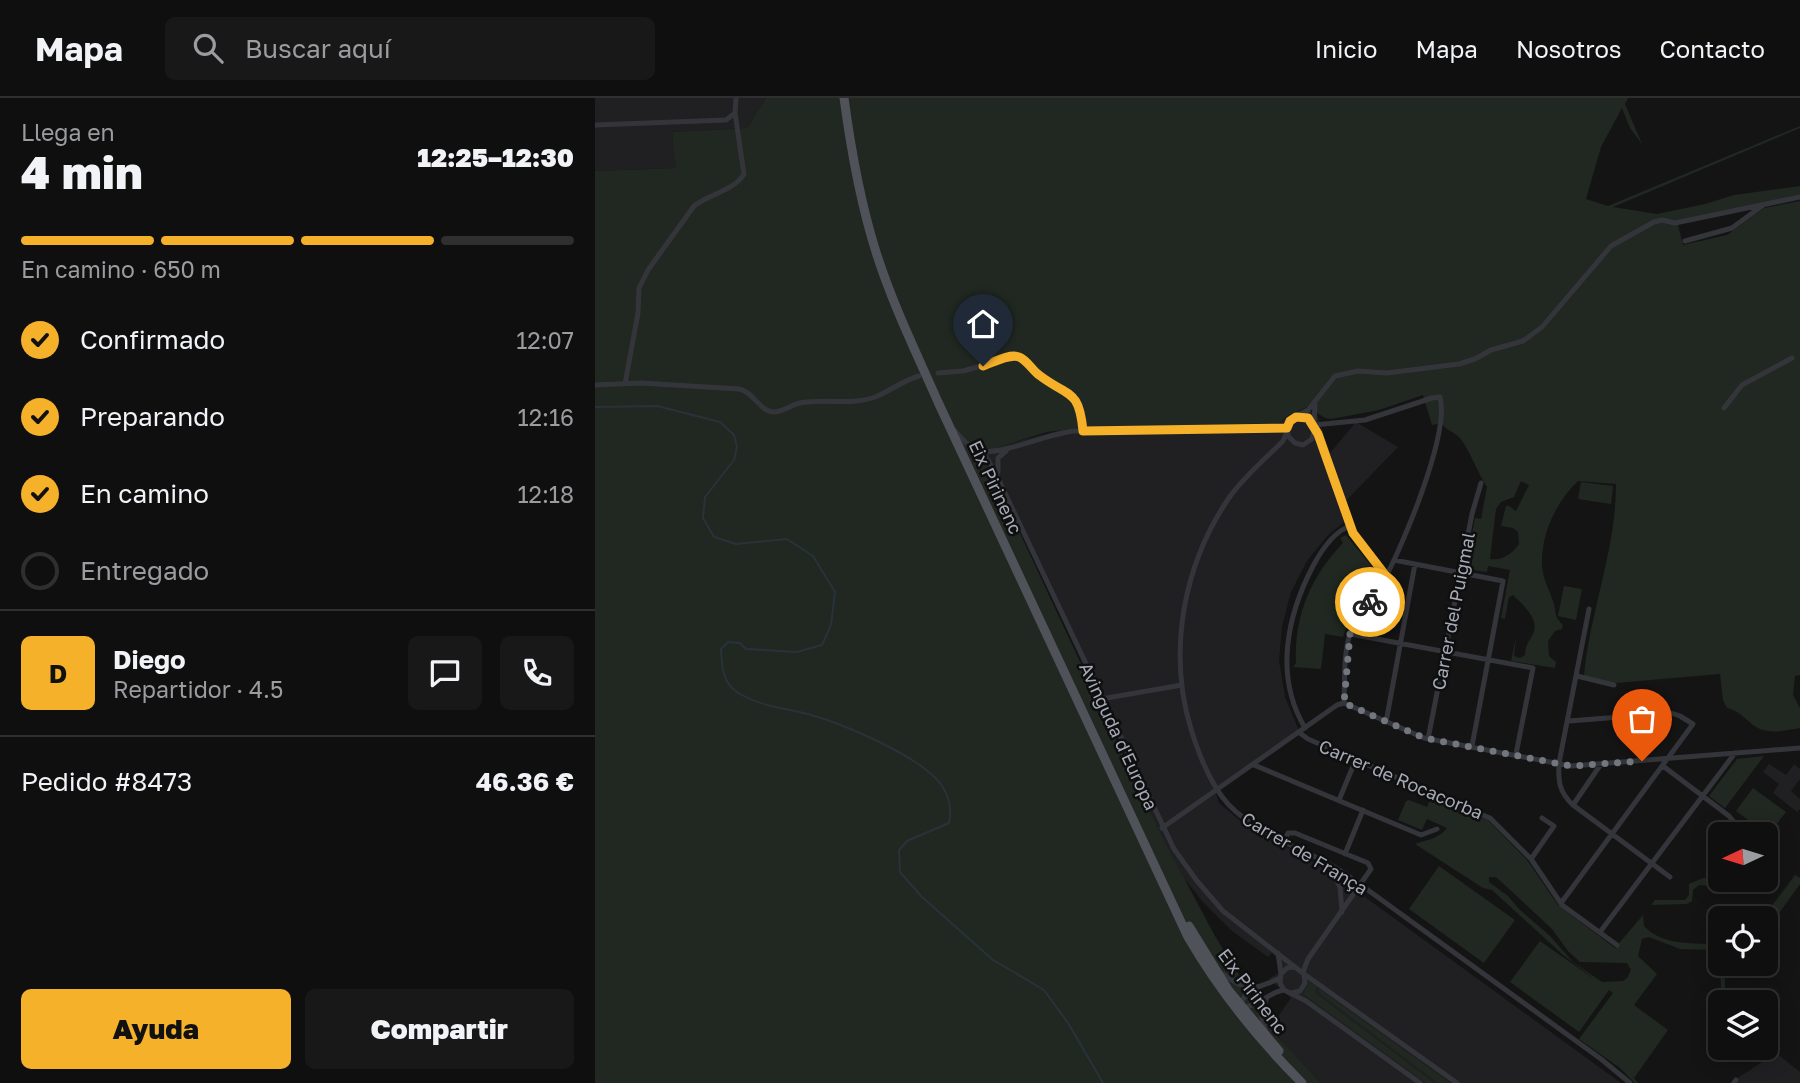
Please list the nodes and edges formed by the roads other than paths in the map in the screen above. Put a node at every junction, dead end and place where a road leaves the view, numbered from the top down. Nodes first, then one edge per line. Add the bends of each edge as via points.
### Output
1 (736, 98) edge
2 (844, 98) edge
3 (735, 113) junction
4 (595, 125) edge
5 (1800, 197) edge
6 (1764, 204) junction
7 (1685, 241) dead end
8 (1792, 358) dead end
9 (938, 373) dead end
10 (919, 376) dead end
11 (625, 384) junction
12 (595, 385) edge
13 (1315, 402) junction
14 (1724, 408) dead end
15 (1300, 416) junction
16 (949, 421) junction
17 (1315, 426) junction
18 (1287, 430) junction
19 (1083, 431) junction
20 (1294, 443) junction
21 (1306, 444) junction
22 (1015, 446) junction
23 (1273, 450) junction
24 (983, 452) junction
25 (1325, 456) junction
26 (1481, 483) dead end
27 (1002, 487) junction
28 (1350, 526) junction
29 (1394, 560) junction
30 (1415, 564) junction
31 (1461, 573) junction
32 (1386, 576) junction
33 (1589, 609) dead end
34 (1350, 634) junction
35 (1401, 643) junction
36 (1445, 652) junction
37 (1489, 659) junction
38 (1577, 676) junction
39 (1182, 685) junction
40 (1614, 685) dead end
41 (1101, 698) junction
42 (1344, 703) junction
43 (1569, 720) junction
44 (1386, 722) junction
45 (1302, 730) junction
46 (1428, 739) junction
47 (1472, 746) junction
48 (1800, 748) edge
49 (1735, 753) junction
50 (1516, 754) junction
51 (1669, 758) junction
52 (1356, 759) junction
53 (1559, 763) junction
54 (1601, 764) junction
55 (1254, 765) junction
56 (1663, 766) junction
57 (1217, 789) junction
58 (1703, 796) junction
59 (1339, 800) junction
60 (1573, 805) junction
61 (1363, 810) junction
62 (1542, 818) dead end
63 (1734, 822) dead end
64 (1162, 828) junction
65 (1437, 829) dead end
66 (1611, 835) junction
67 (1284, 841) junction
68 (1345, 854) junction
69 (1531, 859) junction
70 (1325, 861) junction
71 (1651, 864) junction
72 (1160, 876) junction
73 (1669, 877) dead end
74 (1361, 885) junction
75 (1561, 903) junction
76 (1342, 912) junction
77 (1600, 932) junction
78 (1617, 945) dead end
79 (1194, 947) junction
80 (1278, 953) junction
81 (1308, 959) junction
82 (1212, 964) junction
83 (1296, 967) junction
84 (1303, 973) junction
85 (1280, 976) junction
86 (1259, 988) junction
87 (1284, 990) junction
88 (1291, 993) junction
89 (1267, 997) junction
90 (1241, 1007) junction
91 (1279, 1051) junction
92 (1285, 1066) junction
93 (1302, 1083) edge
94 (1308, 1083) edge
95 (1420, 1083) edge
96 (1457, 1083) edge
97 (1630, 1083) edge

1 - 3 street
2 - 16 main road, Eix Pirinenc via 876,252 902,323
3 - 4 street via 726,120
3 - 11 street via 744,174 694,206 648,270 639,288
5 - 6 street
6 - 7 street via 1732,228
6 - 13 street via 1675,223 1657,221 1630,234 1606,250 1542,327 1523,341 1459,364 1342,374 1330,381
8 - 14 street via 1742,385
9 - 19 street via 963,372 1017,356 1074,398 1081,410
10 - 11 street via 876,397 800,403 773,412 744,389
11 - 12 street
13 - 15 street
13 - 17 street
15 - 17 street
15 - 18 street via 1290,421
16 - 24 street, Avinguda d'Europa via 961,439
16 - 72 main road, Eix Pirinenc
17 - 21 street via 1314,436
17 - 25 street
17 - 29 street via 1365,419 1440,397 1439,429 1417,504
18 - 19 street
18 - 20 street
18 - 23 street, Carrer de França
19 - 22 street
20 - 21 street
20 - 23 street, Carrer de França
21 - 25 street via 1316,445
22 - 24 street
22 - 27 street, Avinguda d'Europa via 997,463
23 - 39 street, Carrer de França via 1232,495 1200,552 1181,624
24 - 27 street, Avinguda d'Europa
25 - 28 street
26 - 31 street, Carrer del Puigmal
27 - 41 street, Avinguda d'Europa
28 - 32 street
28 - 45 street via 1334,536 1319,555 1293,612 1287,673
29 - 30 street
29 - 32 street
30 - 31 street
30 - 35 street
31 - 36 street, Carrer del Puigmal
31 - 37 street via 1503,581
32 - 34 street
33 - 38 street
34 - 35 street
34 - 42 street
35 - 36 street
35 - 44 street
36 - 37 street
36 - 46 street, Carrer del Puigmal
37 - 47 street
37 - 50 street via 1533,667
38 - 40 street
38 - 43 street
39 - 41 street
39 - 57 street, Carrer de França via 1197,747
41 - 64 street, Avinguda d'Europa
42 - 44 street
42 - 45 street
43 - 51 street via 1680,716 1693,724
43 - 53 street
44 - 46 street
45 - 52 street, Carrer de Rocacorba via 1308,739
45 - 55 street
46 - 47 street
47 - 50 street
48 - 49 street
49 - 51 street
49 - 58 street
50 - 53 street
51 - 54 street
51 - 56 street
52 - 59 street
52 - 69 street, Carrer de Rocacorba via 1487,816
53 - 54 street
53 - 60 street via 1560,788
54 - 60 street
55 - 57 street
55 - 59 street
56 - 58 street
56 - 66 street
57 - 64 street
57 - 67 street, Carrer de França via 1237,812
58 - 63 street
58 - 71 street
59 - 61 street
60 - 66 street
61 - 65 street via 1421,835
61 - 68 street
62 - 69 street via 1553,826
64 - 80 street, Avinguda d'Europa via 1208,895
66 - 71 street
66 - 75 street
67 - 68 street via 1288,833 1295,833
67 - 70 street, Carrer de França
68 - 74 street via 1371,867
69 - 75 street, Carrer de Rocacorba
70 - 74 street, Carrer de França
70 - 76 street via 1339,883
71 - 73 street
71 - 77 street
72 - 79 main road, Eix Pirinenc
72 - 82 main road, Eix Pirinenc
74 - 76 street
74 - 97 street, Carrer de França
75 - 77 street, Carrer de Rocacorba
76 - 81 street
77 - 78 street, Carrer de Rocacorba
79 - 90 street
79 - 92 main road, Eix Pirinenc via 1238,1014
80 - 83 street, Avinguda d'Europa
80 - 85 street
81 - 83 street
81 - 84 street
82 - 86 street via 1230,981
82 - 90 main road, Eix Pirinenc
83 - 84 street
83 - 85 street via 1287,968
84 - 88 street via 1303,987
84 - 96 street
85 - 86 street
85 - 87 street
86 - 90 street via 1243,996
87 - 88 street
87 - 89 street
88 - 95 street
89 - 90 street
89 - 91 street via 1262,1021
90 - 91 main road, Eix Pirinenc
90 - 92 street
91 - 94 main road, Eix Pirinenc
92 - 93 main road, Eix Pirinenc

